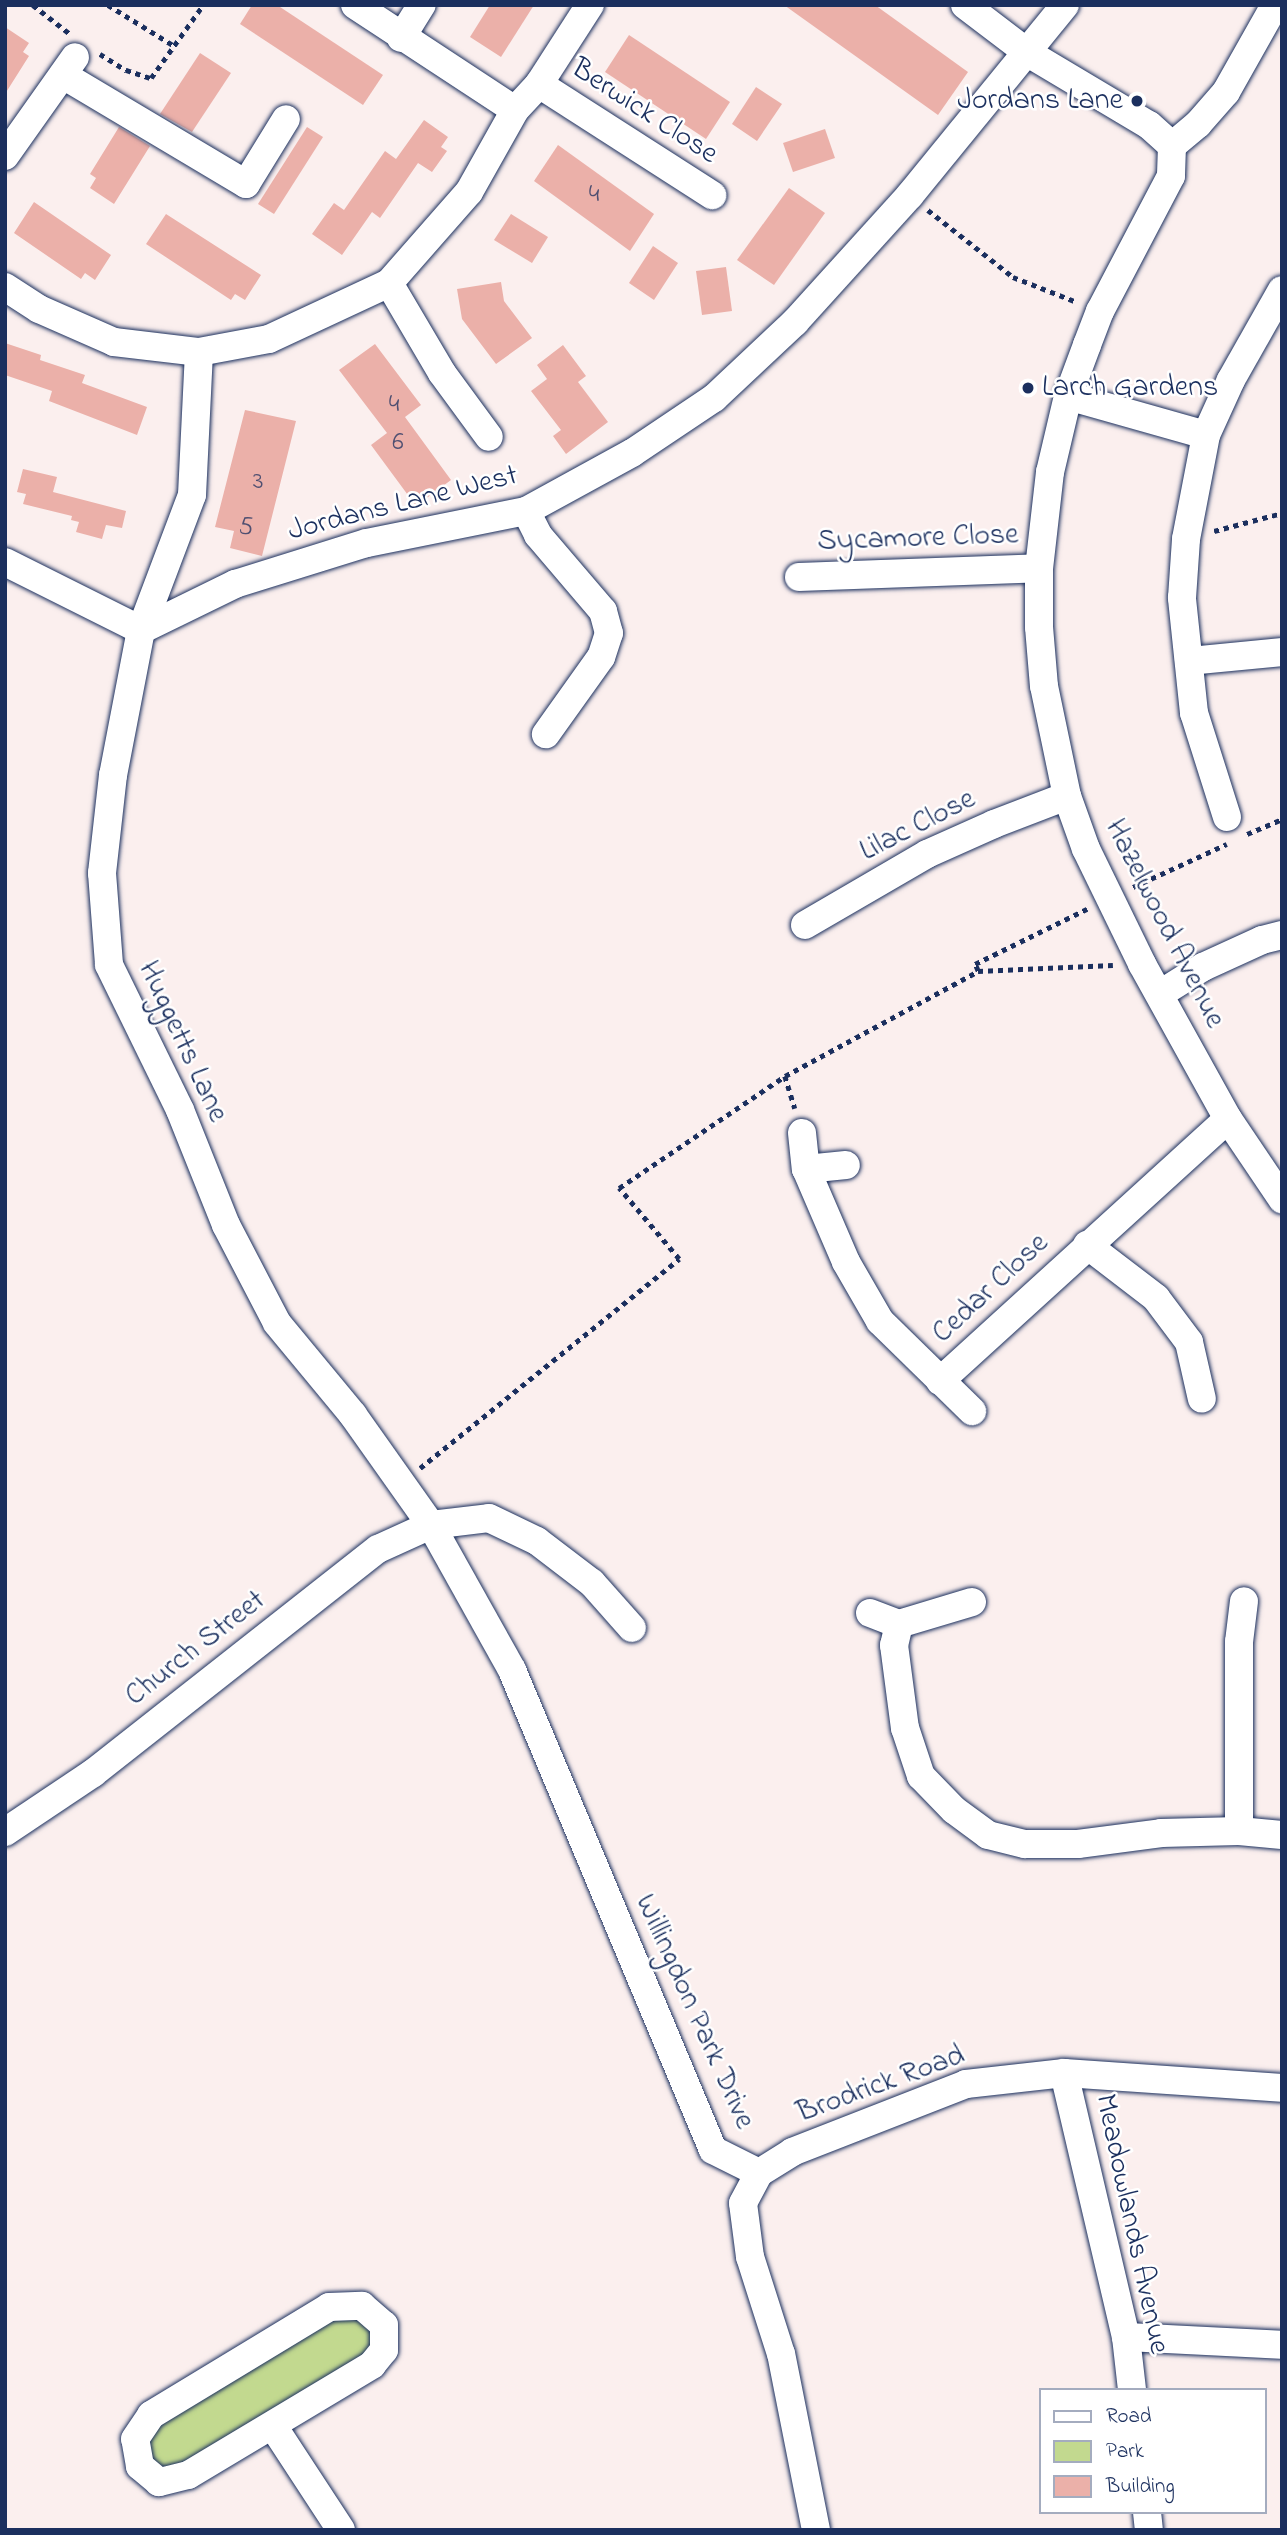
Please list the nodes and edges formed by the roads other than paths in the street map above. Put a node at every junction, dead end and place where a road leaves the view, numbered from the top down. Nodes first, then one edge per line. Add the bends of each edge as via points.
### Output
1 (355, 5) edge
2 (422, 5) edge
3 (590, 5) edge
4 (965, 5) edge
5 (1065, 5) edge
6 (1275, 5) edge
7 (401, 38) junction
8 (1028, 53) junction
9 (539, 84) junction
10 (515, 110) junction
11 (286, 119) dead end
12 (1172, 146) junction
13 (5, 156) edge
14 (712, 195) dead end
15 (389, 283) junction
16 (5, 287) edge
17 (1282, 290) edge
18 (199, 352) junction
19 (1068, 396) junction
20 (1206, 435) junction
21 (489, 438) dead end
22 (526, 511) junction
23 (5, 562) edge
24 (1039, 568) junction
25 (799, 577) dead end
26 (141, 630) junction
27 (1282, 652) edge
28 (1189, 661) junction
29 (546, 734) dead end
30 (1067, 796) junction
31 (1227, 817) dead end
32 (805, 925) dead end
33 (1282, 935) edge
34 (1160, 994) junction
35 (1228, 1119) junction
36 (802, 1133) road end
37 (846, 1165) dead end
38 (806, 1169) junction
39 (1282, 1199) edge
40 (1087, 1245) junction
41 (940, 1381) junction
42 (1202, 1399) dead end
43 (972, 1410) dead end
44 (431, 1525) junction
45 (1244, 1601) dead end
46 (972, 1602) dead end
47 (870, 1613) dead end
48 (899, 1624) junction
49 (632, 1629) dead end
50 (1239, 1831) junction
51 (5, 1832) edge
52 (1282, 1835) edge
53 (1064, 2073) junction
54 (1282, 2088) edge
55 (759, 2173) junction
56 (1126, 2337) junction
57 (1282, 2345) edge
58 (1132, 2388) edge
59 (273, 2426) junction
60 (341, 2530) edge
61 (816, 2530) edge

1 - 7 street
2 - 7 street
3 - 9 street
4 - 8 street
5 - 8 street, Jordans Lane West
6 - 12 street via 1226,92
7 - 10 street
8 - 12 street via 1149,125
8 - 22 street, Jordans Lane West via 829,285 714,398 632,453
9 - 10 street
9 - 14 street, Berwick Close
10 - 15 street via 469,192
11 - 13 street via 246,184 76,55
12 - 19 street, Hazelwood Avenue via 1171,176 1100,311
15 - 18 street via 270,339
15 - 21 street via 442,373
16 - 18 street via 39,309 114,342
17 - 20 street
18 - 26 street, Huggetts Lane via 192,495
19 - 20 street
19 - 24 street, Hazelwood Avenue via 1051,472
20 - 28 street via 1186,539 1182,598
22 - 26 street, Jordans Lane West via 367,543 235,584
22 - 29 street via 538,535 603,611 609,633 601,657
23 - 26 street
24 - 25 street, Sycamore Close
24 - 30 street, Hazelwood Avenue via 1044,686
26 - 44 street, Huggetts Lane via 113,775 102,873 109,965 180,1110 226,1225 277,1323 353,1415
27 - 28 street
28 - 31 street via 1194,713
30 - 32 street, Lilac Close via 927,854
30 - 34 street, Hazelwood Avenue via 1108,898
33 - 34 street via 1203,967
34 - 35 street, Hazelwood Avenue
35 - 39 street, Hazelwood Avenue
35 - 40 street, Cedar Close
36 - 38 street, Cedar Close
37 - 38 street
38 - 41 street, Cedar Close via 846,1262 880,1321
40 - 41 street, Cedar Close
40 - 42 street, Cedar Close via 1156,1298 1189,1342
41 - 43 street, Cedar Close
44 - 49 street, Church Street via 489,1518 537,1541 592,1583
44 - 51 street, Church Street via 378,1549 93,1773
44 - 55 street, Willingdon Park Drive via 512,1670 713,2150
45 - 50 street via 1227,1639
46 - 48 street
47 - 48 street
48 - 50 street via 894,1645 905,1728 921,1776 954,1810 988,1835 1025,1844 1078,1844 1161,1833
50 - 52 street
53 - 54 street, Brodrick Road
53 - 55 street, Brodrick Road via 966,2084 792,2152
53 - 56 street, Meadowlands Avenue
55 - 61 street via 743,2203 750,2257 781,2354
56 - 57 street
56 - 58 street, Meadowlands Avenue
59 - 59 street via 188,2474 159,2482 140,2466 135,2439 151,2415 329,2307 362,2306 384,2325 384,2350 372,2365
59 - 60 street

